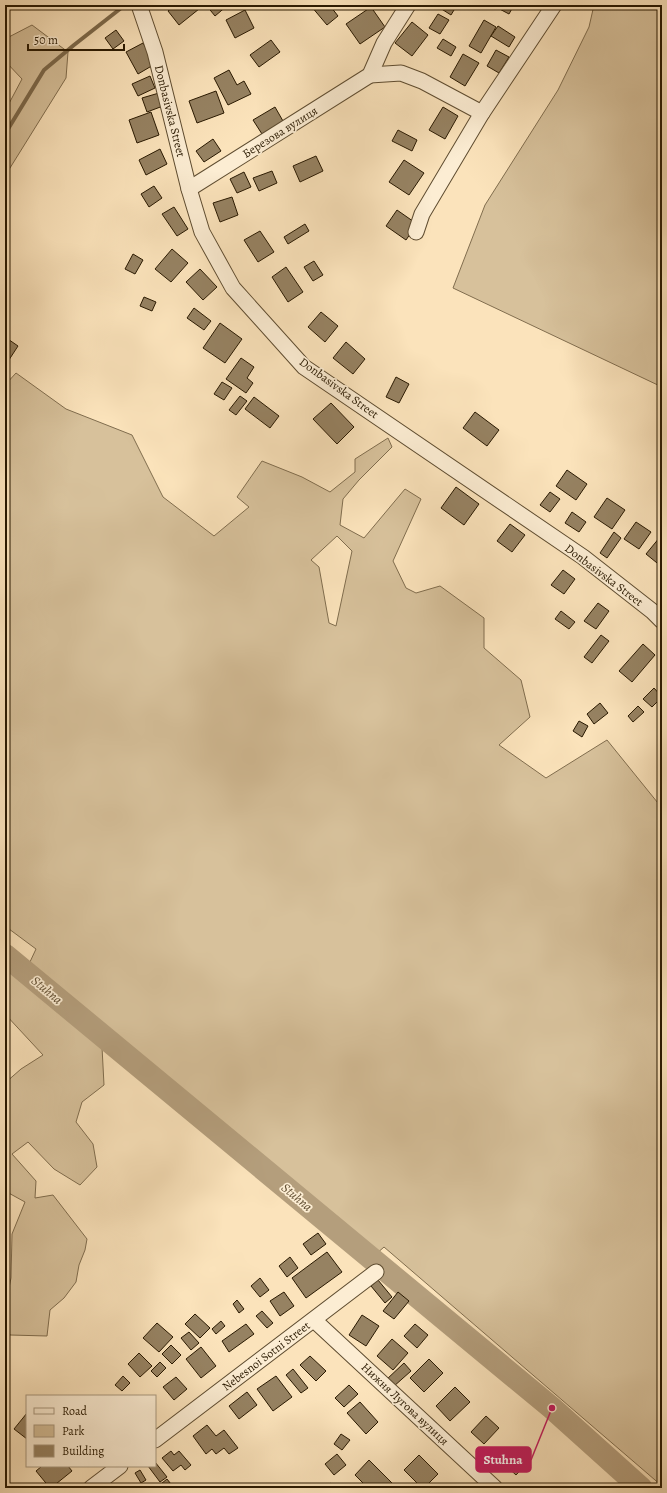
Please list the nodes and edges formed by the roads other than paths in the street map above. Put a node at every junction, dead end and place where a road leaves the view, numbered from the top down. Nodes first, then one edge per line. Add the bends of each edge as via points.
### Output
1 (139, 5) edge
2 (408, 5) edge
3 (554, 5) edge
4 (370, 75) junction
5 (482, 113) junction
6 (189, 189) junction
7 (416, 232) dead end
8 (662, 621) edge
9 (376, 1272) dead end
10 (314, 1320) junction
11 (156, 1439) edge
12 (119, 1467) edge
13 (91, 1488) edge
14 (495, 1488) edge

1 - 6 street, Donbasivska Street via 155,52
2 - 4 street via 384,43
3 - 5 street
4 - 5 street, Березова вулиця via 401,72
4 - 6 street, Березова вулиця
5 - 7 street via 422,214
6 - 8 street, Donbasivska Street via 202,232 233,288 304,366 582,556
9 - 10 street, Nebesnoi Sotni Street
10 - 11 street, Nebesnoi Sotni Street
10 - 14 street, Нижня Лугова вулиця
12 - 13 street

